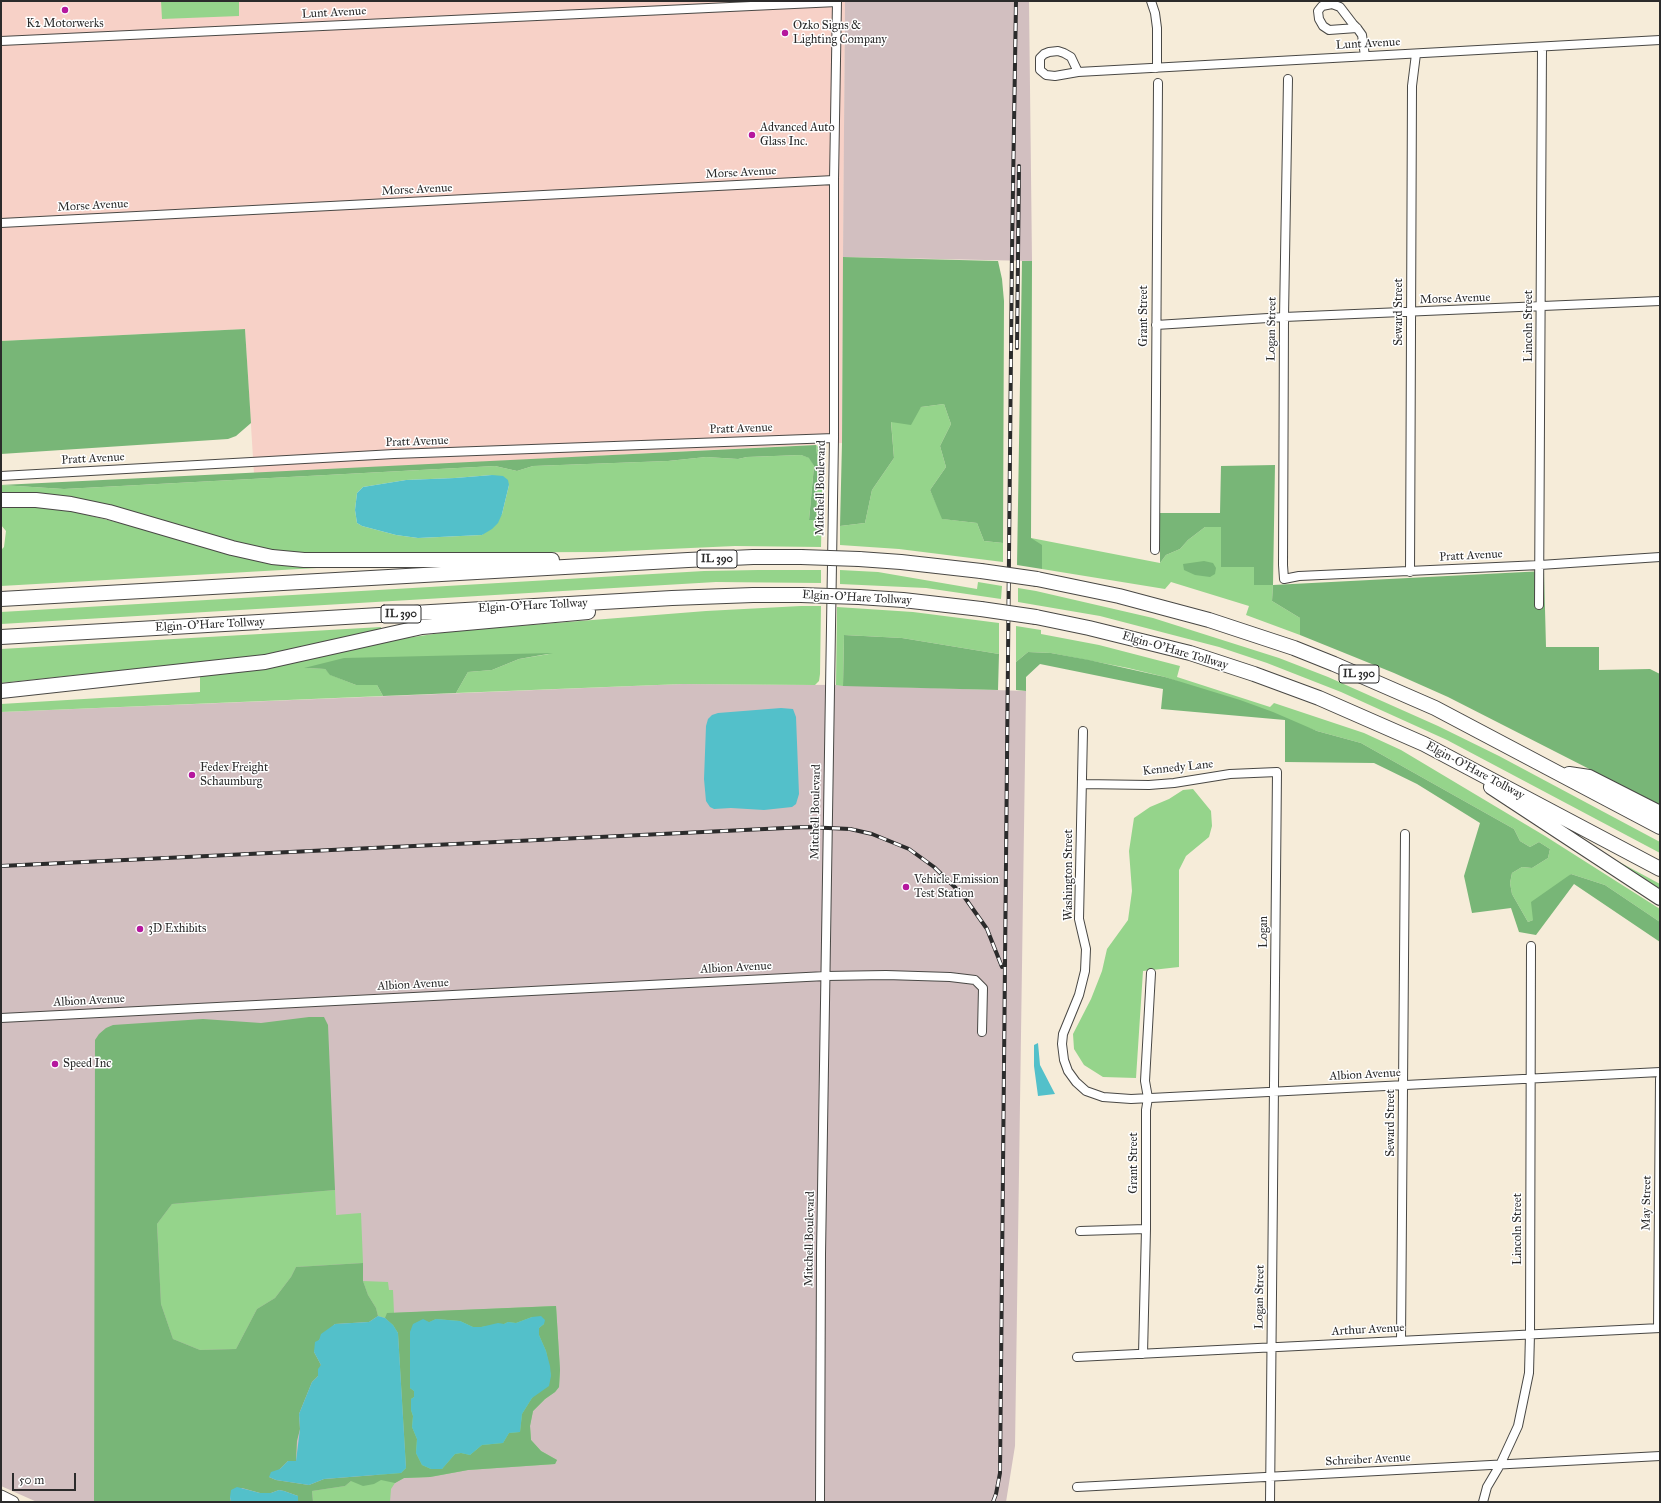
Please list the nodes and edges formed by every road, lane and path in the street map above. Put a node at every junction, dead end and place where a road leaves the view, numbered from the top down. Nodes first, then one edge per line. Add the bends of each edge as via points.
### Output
1 (837, 1) edge
2 (1151, 1) edge
3 (1357, 28) junction
4 (1660, 40) edge
5 (1, 41) edge
6 (1542, 46) junction
7 (1416, 54) junction
8 (1366, 56) junction
9 (1157, 68) junction
10 (1078, 72) junction
11 (1288, 79) dead end
12 (1158, 83) dead end
13 (834, 180) junction
14 (1, 223) edge
15 (1660, 301) edge
16 (1541, 307) junction
17 (1410, 312) junction
18 (1284, 317) junction
19 (1156, 325) junction
20 (834, 438) junction
21 (1, 476) edge
22 (1, 500) edge
23 (1155, 550) dead end
24 (1660, 557) edge
25 (634, 563) junction
26 (1540, 565) junction
27 (1410, 572) junction
28 (1284, 579) joint
29 (672, 598) junction
30 (1, 599) edge
31 (1539, 605) dead end
32 (1, 637) edge
33 (1, 691) edge
34 (1084, 731) dead end
35 (1456, 761) junction
36 (1278, 772) joint
37 (1558, 773) junction
38 (1082, 784) junction
39 (1660, 813) edge
40 (1660, 827) edge
41 (1405, 834) dead end
42 (1660, 869) edge
43 (1660, 898) edge
44 (1531, 946) dead end
45 (1151, 973) dead end
46 (826, 976) junction
47 (1, 1018) edge
48 (982, 1032) dead end
49 (1660, 1072) edge
50 (1531, 1079) junction
51 (1660, 1079) edge
52 (1076, 1082) joint
53 (1403, 1085) junction
54 (1275, 1093) junction
55 (1148, 1098) junction
56 (1146, 1229) junction
57 (1080, 1231) dead end
58 (1659, 1328) edge
59 (1530, 1334) junction
60 (1401, 1341) junction
61 (1272, 1347) junction
62 (1143, 1354) junction
63 (1078, 1357) dead end
64 (1660, 1456) edge
65 (1500, 1465) junction
66 (1270, 1477) junction
67 (1077, 1487) dead end
68 (1, 1496) edge
69 (13, 1502) edge
70 (820, 1502) edge
71 (1270, 1502) edge
72 (1483, 1502) edge

1 - 5 street, Lunt Avenue
1 - 13 street, Mitchell Boulevard
2 - 9 street via 1157,28
3 - 3 street via 1329,30 1323,26 1318,11 1322,6 1332,4 1340,7
3 - 8 street via 1362,35
4 - 6 street, Lunt Avenue
6 - 7 street, Lunt Avenue
6 - 16 street, Lincoln Street
7 - 8 street, Lunt Avenue
7 - 17 street, Seward Street via 1412,86
8 - 9 street, Lunt Avenue
9 - 10 street, Lunt Avenue
10 - 10 street, Lunt Avenue via 1071,57 1064,53 1049,52 1040,58 1040,70 1046,75
11 - 18 street, Logan Street
12 - 19 street, Grant Street
13 - 14 street, Morse Avenue
13 - 20 street, Mitchell Boulevard
15 - 16 street, Morse Avenue
16 - 17 street, Morse Avenue
16 - 26 street, Lincoln Street
17 - 18 street, Morse Avenue
17 - 27 street, Seward Street
18 - 19 street, Morse Avenue
18 - 28 street, Logan Street
19 - 23 street, Grant Street
20 - 21 street, Pratt Avenue via 388,455
20 - 46 street, Mitchell Boulevard
22 - 25 highway via 71,504 272,557 304,560 530,559
24 - 26 street, Pratt Avenue
25 - 30 highway, IL 390
25 - 37 highway, IL 390, bridge via 753,557 859,559 982,571 1086,589 1209,620 1294,648 1435,708
26 - 27 street, Pratt Avenue
26 - 31 street, Lincoln Street
27 - 28 street, Pratt Avenue via 1299,576
29 - 32 highway, Elgin-O'Hare Tollway / IL 390
29 - 33 highway via 608,610 422,627 265,662
29 - 35 highway, Elgin-O'Hare Tollway / IL 390, bridge via 754,595 858,597 903,600 1036,617 1148,642 1254,674 1376,722
34 - 38 street, Washington Street
35 - 42 highway, Elgin-O'Hare Tollway / IL 390
35 - 43 highway via 1507,799
36 - 38 street, Kennedy Lane via 1230,774 1149,785
36 - 54 street, Logan
37 - 39 highway via 1588,777
37 - 40 highway, IL 390
38 - 52 street, Washington Street via 1079,920 1086,949 1086,971 1080,995 1062,1034 1064,1060
41 - 53 street, Seward Street
44 - 50 street, Lincoln Street
45 - 55 street, Grant Street via 1145,1081
46 - 47 street, Albion Avenue
46 - 48 street via 893,975 975,980 983,988
46 - 70 street, Mitchell Boulevard
49 - 50 street, Albion Avenue
50 - 53 street, Albion Avenue
50 - 59 street, Lincoln Street
51 - 58 street, May Street
52 - 55 street, Albion Avenue via 1086,1091 1103,1098
53 - 54 street, Albion Avenue
53 - 60 street, Seward Street
54 - 55 street, Albion Avenue
54 - 61 street, Logan Street
55 - 56 street, Grant Street
56 - 57 street
56 - 62 street, Grant Street
58 - 59 street, Arthur Avenue
59 - 60 street, Arthur Avenue
59 - 65 street, Lincoln Street via 1529,1373 1518,1426
60 - 61 street, Arthur Avenue
61 - 62 street, Arthur Avenue
61 - 66 street, Logan Street
62 - 63 street, Arthur Avenue
64 - 65 street, Schreiber Avenue
65 - 66 street, Schreiber Avenue
65 - 72 street, Lincoln Street via 1487,1487
66 - 67 street, Schreiber Avenue
66 - 71 street, Logan Street
68 - 69 main road

